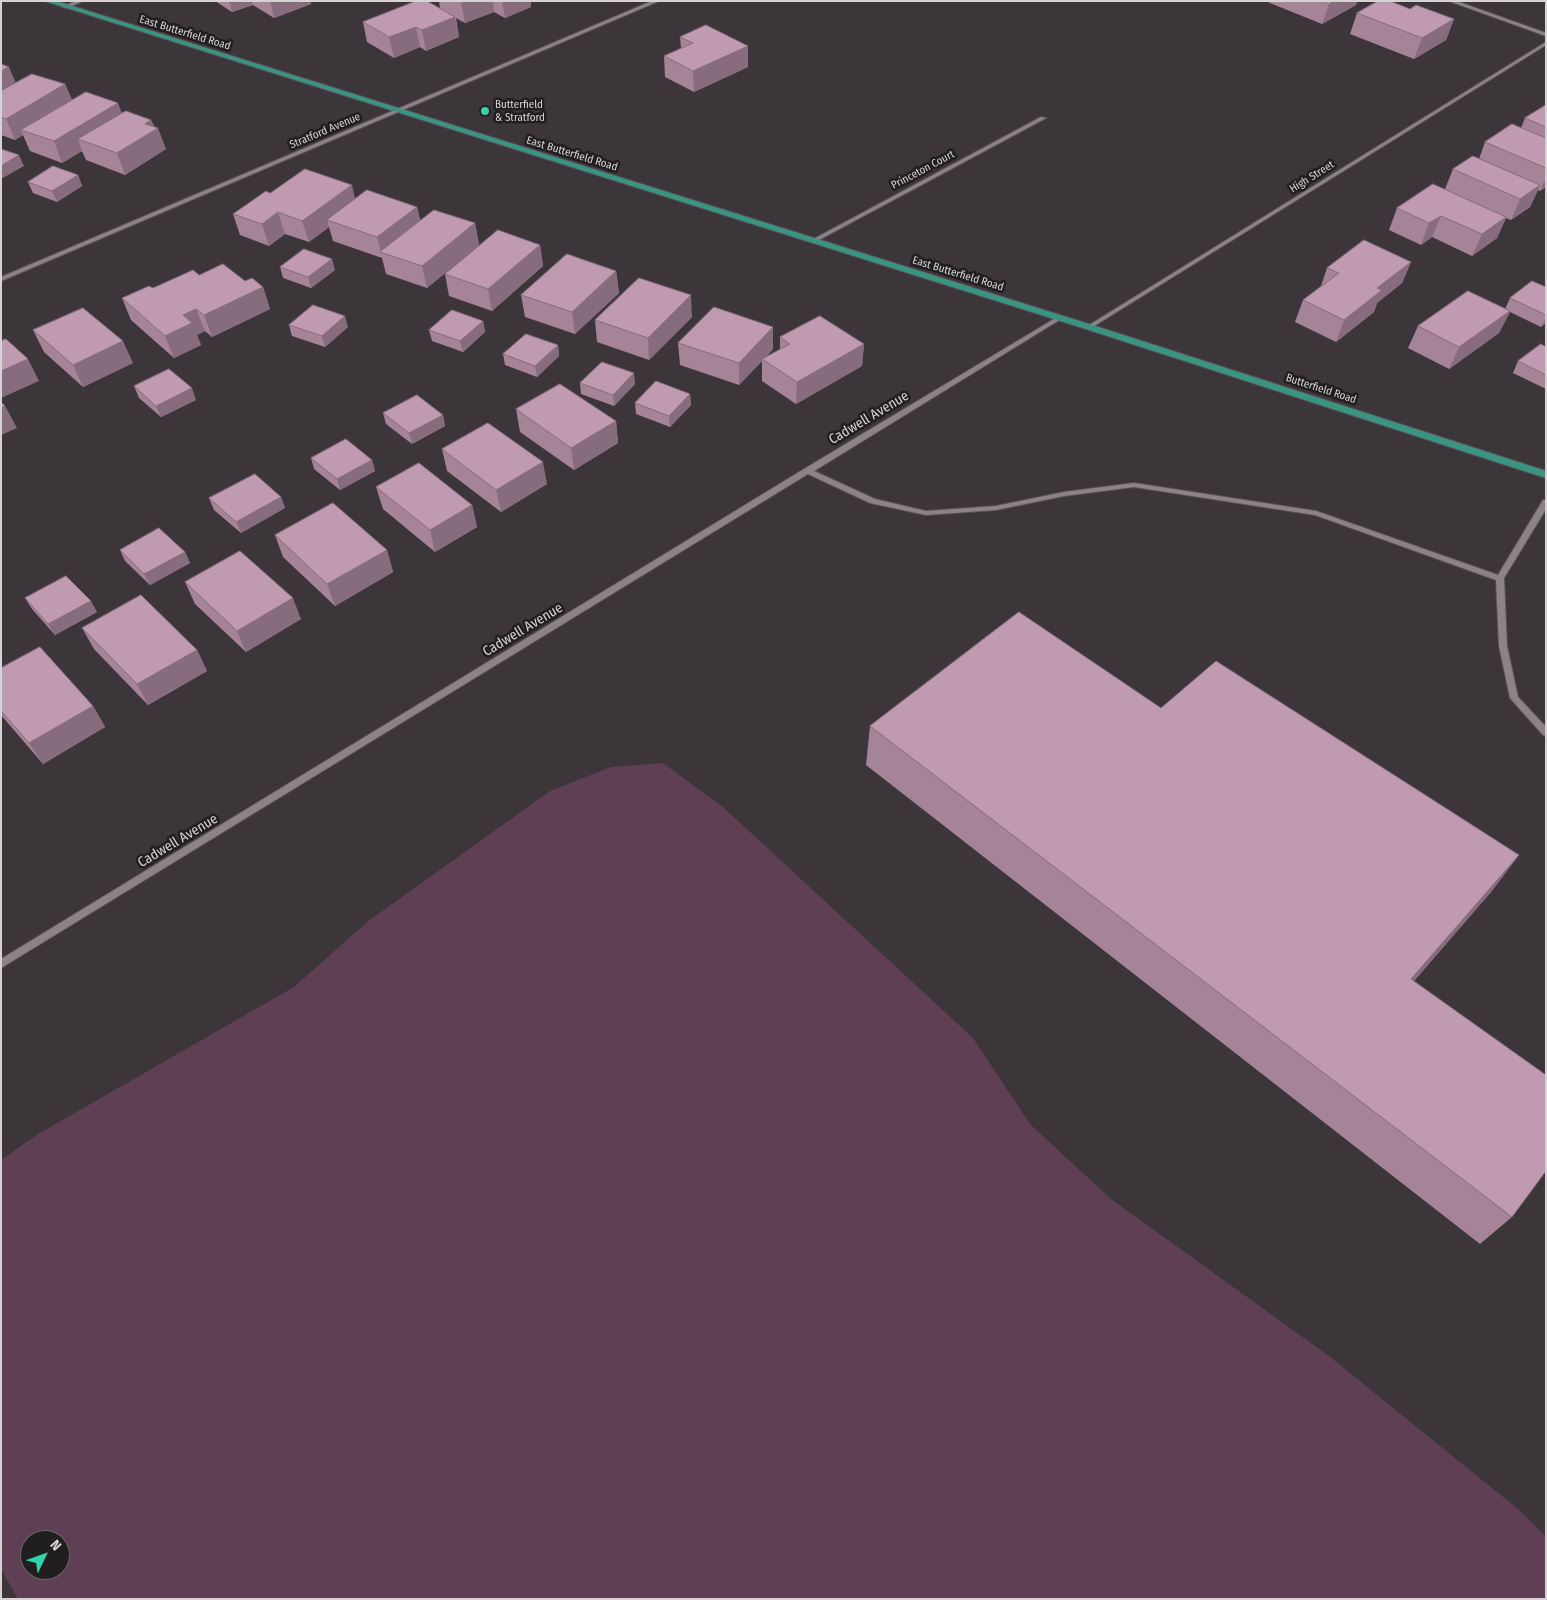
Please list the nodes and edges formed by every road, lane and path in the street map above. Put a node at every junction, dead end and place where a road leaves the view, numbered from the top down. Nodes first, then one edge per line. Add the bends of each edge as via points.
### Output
1 (48, 1) edge
2 (81, 1) edge
3 (657, 1) edge
4 (1451, 1) edge
5 (65, 7) junction
6 (1546, 35) edge
7 (1546, 44) edge
8 (398, 111) junction
9 (1043, 118) dead end
10 (813, 241) junction
11 (1, 279) edge
12 (1059, 318) junction
13 (1089, 327) junction
14 (807, 471) junction
15 (1546, 475) edge
16 (1546, 502) edge
17 (1500, 578) junction
18 (1546, 733) edge
19 (1, 964) edge

1 - 5 main road, East Butterfield Road
2 - 5 street
3 - 8 street, Stratford Avenue
4 - 6 street
5 - 8 main road, East Butterfield Road
7 - 13 street, High Street
8 - 10 main road, East Butterfield Road
8 - 11 street, Stratford Avenue
9 - 10 street, Princeton Court
10 - 12 main road, East Butterfield Road
12 - 13 main road, East Butterfield Road
12 - 14 street, Cadwell Avenue
13 - 15 main road, Butterfield Road
14 - 17 street via 873,501 926,514 996,508 1064,494 1134,486 1316,513
14 - 19 street, Cadwell Avenue
16 - 17 street
17 - 18 street via 1503,646 1514,698

